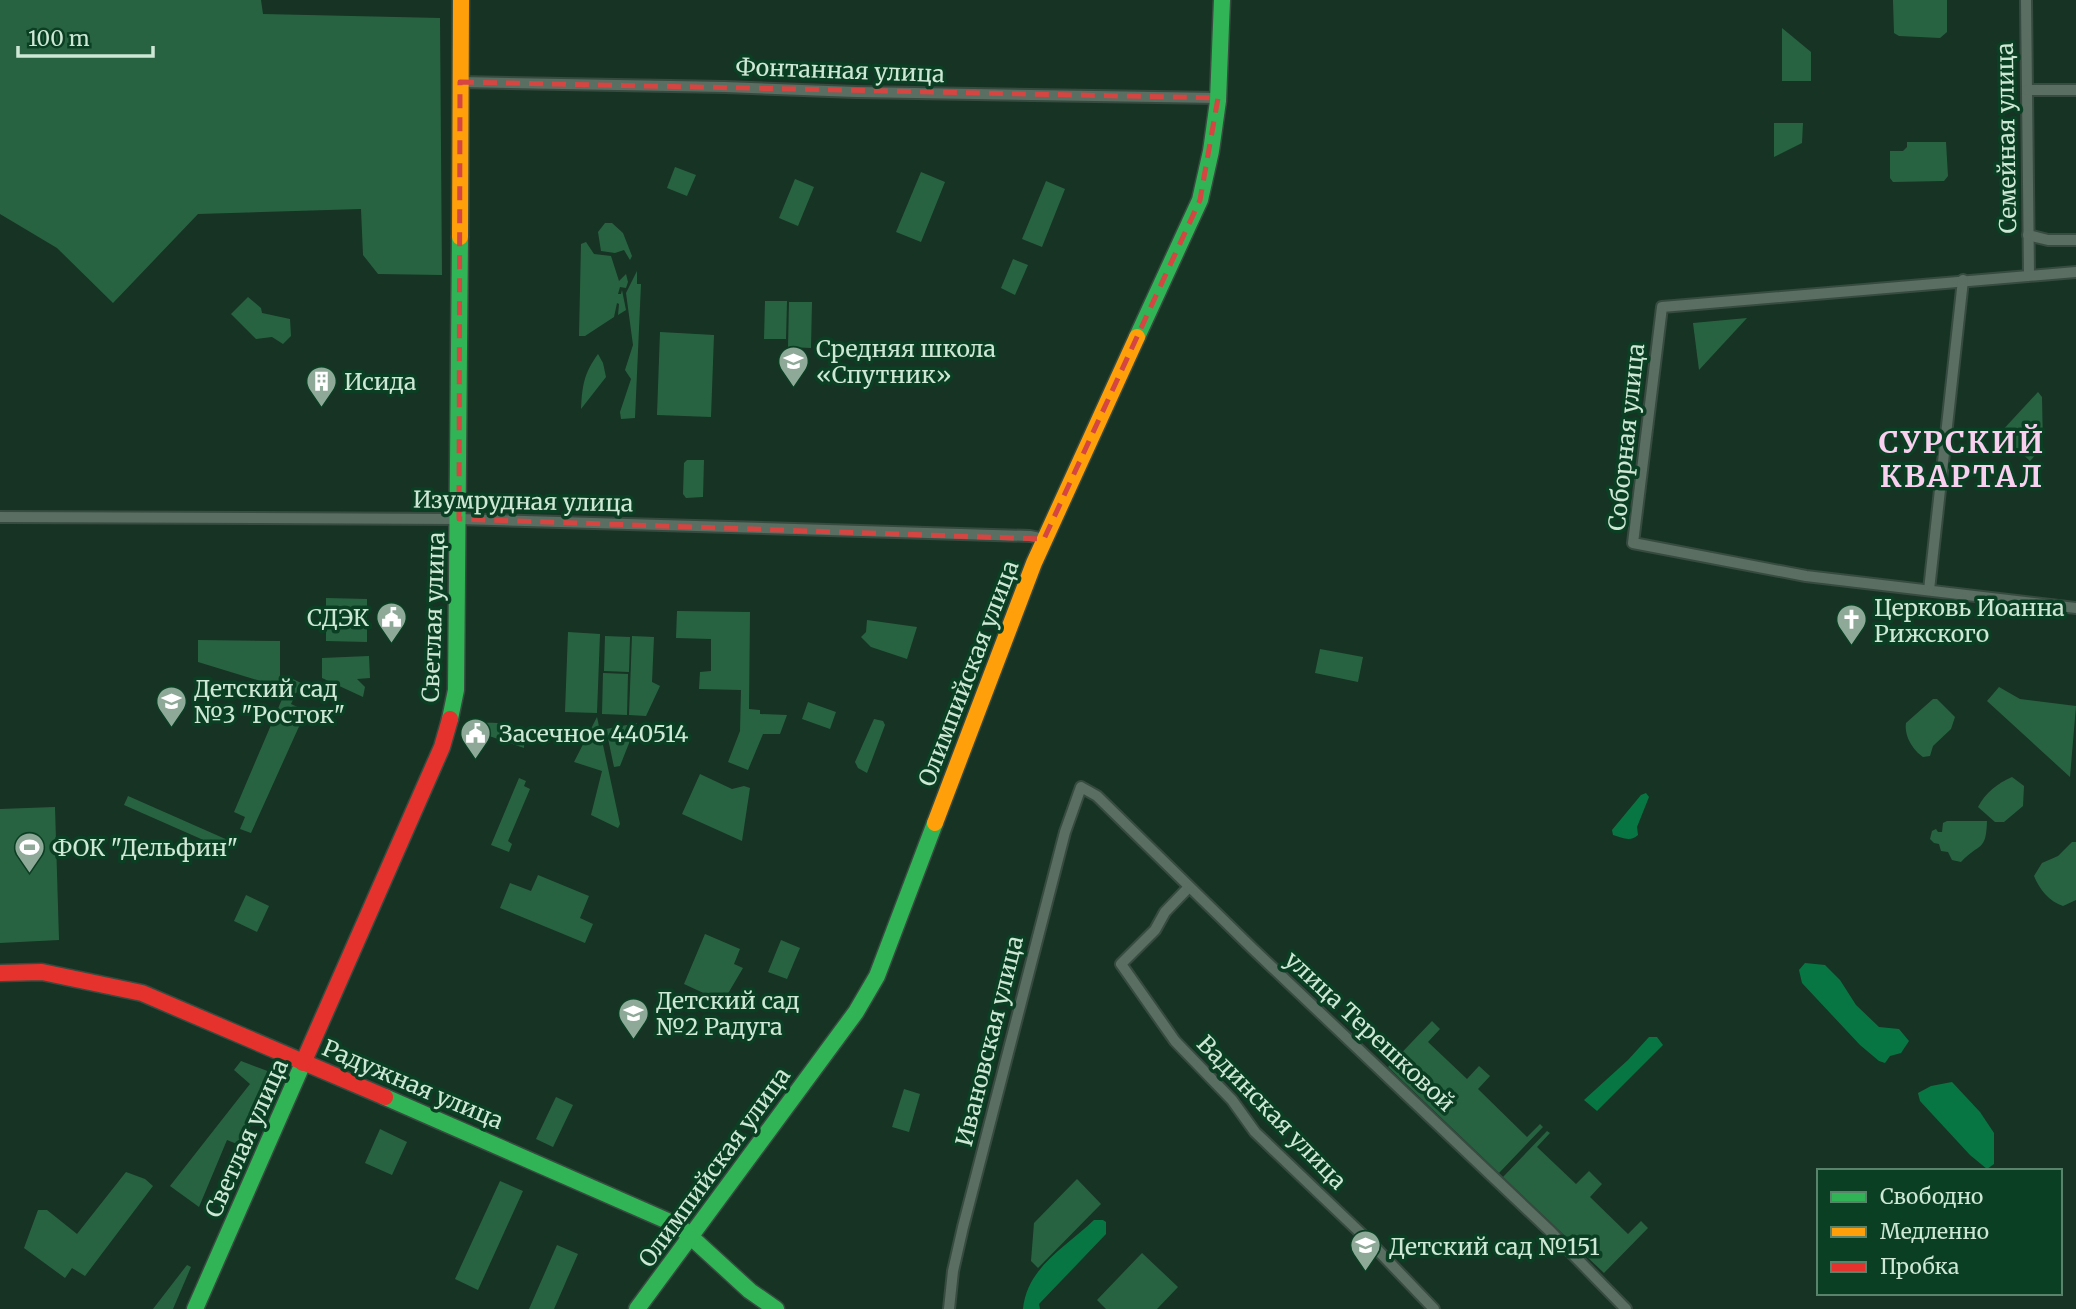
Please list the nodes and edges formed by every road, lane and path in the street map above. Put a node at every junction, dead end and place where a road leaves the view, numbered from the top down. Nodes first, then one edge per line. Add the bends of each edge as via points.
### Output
1 (461, 0) edge
2 (1222, 0) edge
3 (2026, 0) edge
4 (460, 82) junction
5 (2027, 90) junction
6 (2076, 90) edge
7 (1218, 98) junction
8 (2028, 235) junction
9 (2076, 240) edge
10 (2076, 272) edge
11 (2029, 275) junction
12 (1963, 280) junction
13 (0, 517) edge
14 (459, 519) junction
15 (1044, 539) junction
16 (1929, 590) junction
17 (2076, 608) edge
18 (1081, 787) joint
19 (1189, 887) junction
20 (0, 974) edge
21 (303, 1062) junction
22 (691, 1235) junction
23 (195, 1309) edge
24 (637, 1309) edge
25 (776, 1309) edge
26 (949, 1309) edge
27 (1434, 1309) edge
28 (1626, 1309) edge

1 - 4 street, Светлая улица
2 - 7 street, Олимпийская улица
3 - 5 street, Семейная улица
4 - 7 street, Фонтанная улица
4 - 14 street, Светлая улица
5 - 6 street
5 - 8 street, Семейная улица
7 - 15 street, Олимпийская улица via 1200,200
8 - 9 street
8 - 11 street, Семейная улица
10 - 11 street, Соборная улица
11 - 12 street, Соборная улица
12 - 16 street
12 - 16 street, Соборная улица via 1662,307 1633,543 1806,576
13 - 14 street, Изумрудная улица
14 - 15 street, Изумрудная улица
14 - 21 street, Светлая улица via 456,690 449,726
15 - 22 street, Олимпийская улица via 877,976
16 - 17 street, Соборная улица
18 - 19 street, улица Терешковой via 1097,796
18 - 26 street, Ивановская улица via 1065,832 992,1113 953,1271
19 - 27 street, Вадинская улица via 1121,964 1175,1041 1232,1100 1255,1132
19 - 28 street, улица Терешковой
20 - 21 street, Радужная улица via 42,972 142,993
21 - 22 street, Радужная улица via 578,1180
21 - 23 street, Светлая улица
22 - 24 street, Олимпийская улица
22 - 25 street, Радужная улица

